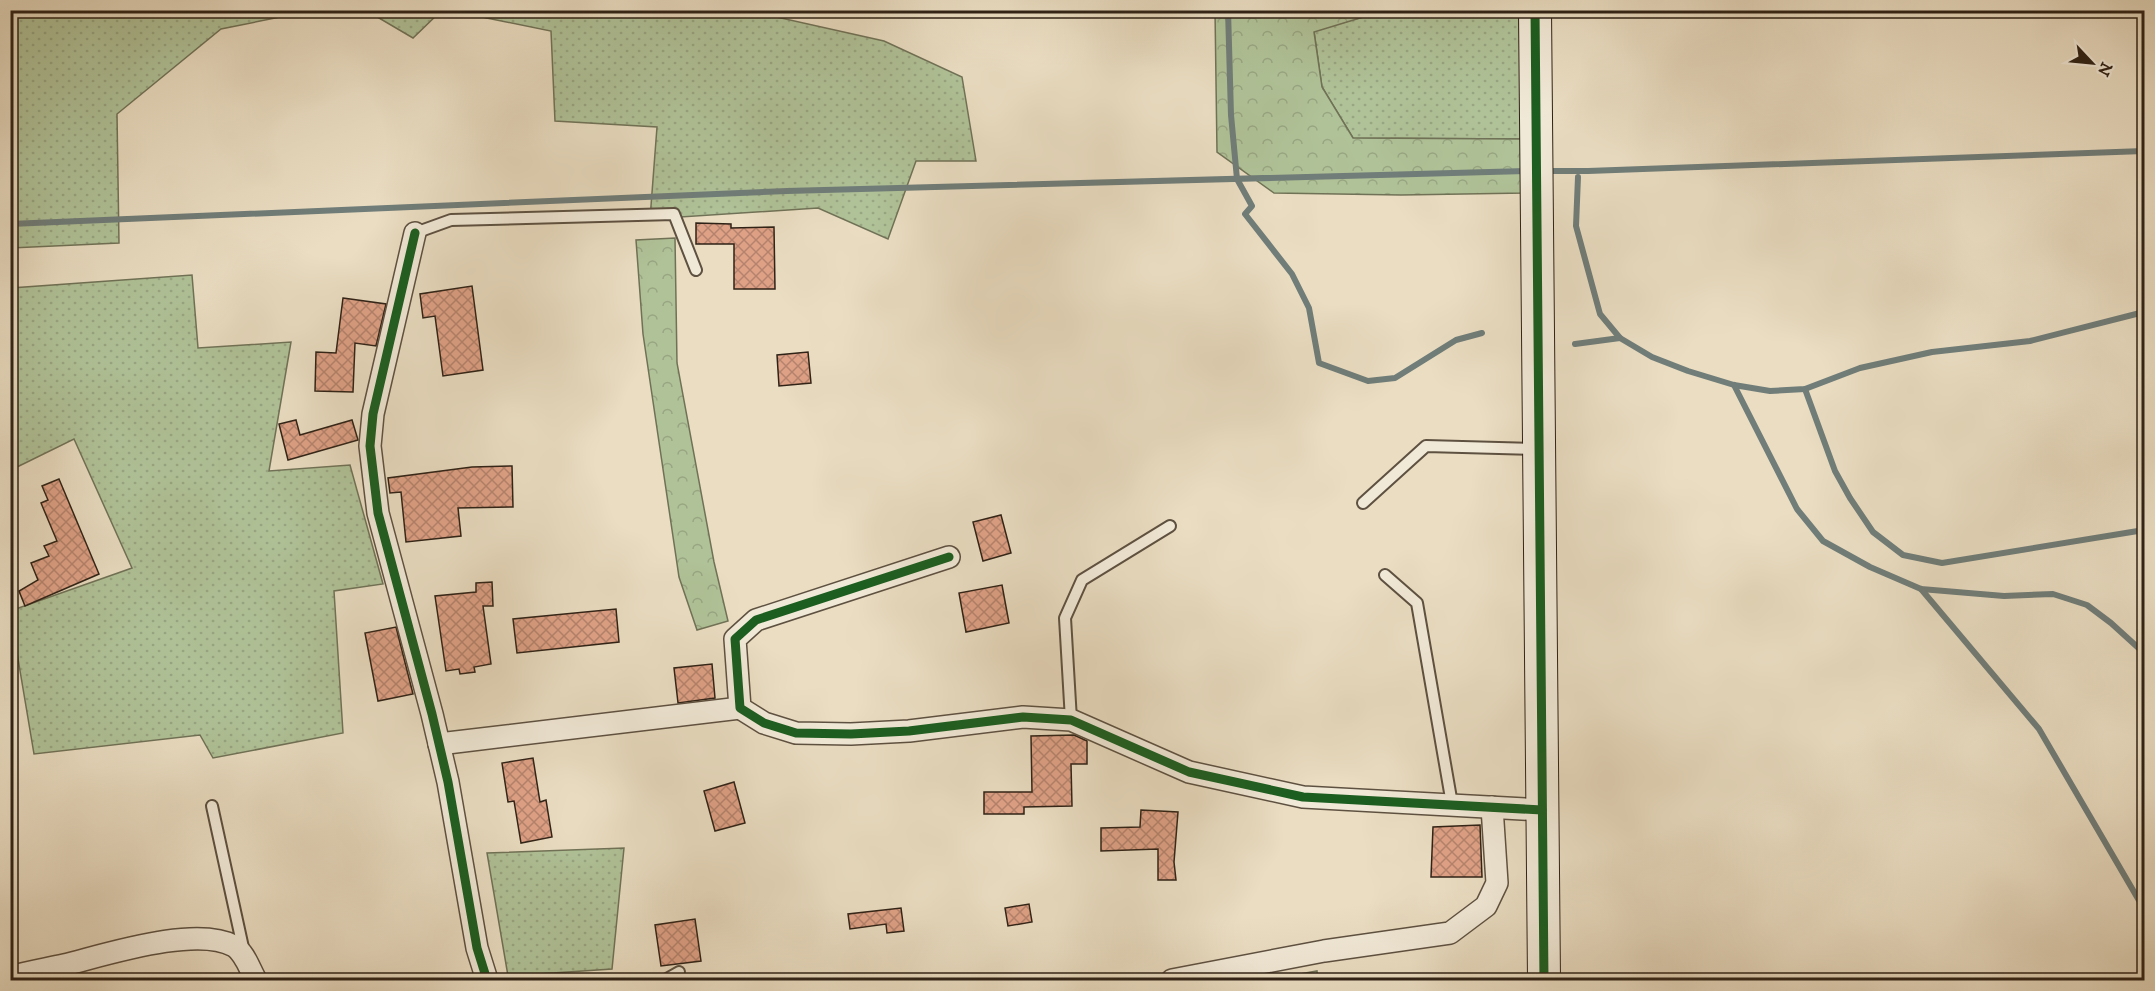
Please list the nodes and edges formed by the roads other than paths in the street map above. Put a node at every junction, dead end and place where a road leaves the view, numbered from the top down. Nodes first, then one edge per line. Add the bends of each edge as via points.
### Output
1 (1535, 10) edge
2 (415, 233) joint
3 (696, 270) dead end
4 (1539, 449) junction
5 (1363, 503) dead end
6 (1170, 526) dead end
7 (949, 557) dead end
8 (1385, 575) dead end
9 (740, 708) junction
10 (1071, 720) junction
11 (439, 744) junction
12 (1452, 804) junction
13 (212, 806) dead end
14 (1492, 807) junction
15 (1542, 810) junction
16 (245, 958) junction
17 (679, 972) dead end
18 (10, 976) edge
19 (256, 981) edge
20 (487, 981) edge
21 (665, 981) edge
22 (1172, 981) edge
23 (1544, 981) edge

1 - 4 street
2 - 3 lane via 451,220 674,214
2 - 11 street via 373,414 370,446 378,513
4 - 5 lane via 1426,446
4 - 15 street
6 - 10 lane via 1082,580 1065,618
7 - 9 street via 756,620 735,639
8 - 12 lane via 1418,603
9 - 10 street via 764,723 796,733 909,732 1023,717
9 - 11 street
10 - 12 street via 1189,772 1303,797
11 - 20 street via 477,948
12 - 14 street
13 - 16 lane
14 - 15 street
14 - 22 street via 1497,883 1486,906 1450,933 1324,951
15 - 23 street
16 - 18 street via 237,948 221,940 185,939
16 - 19 street
17 - 21 lane

